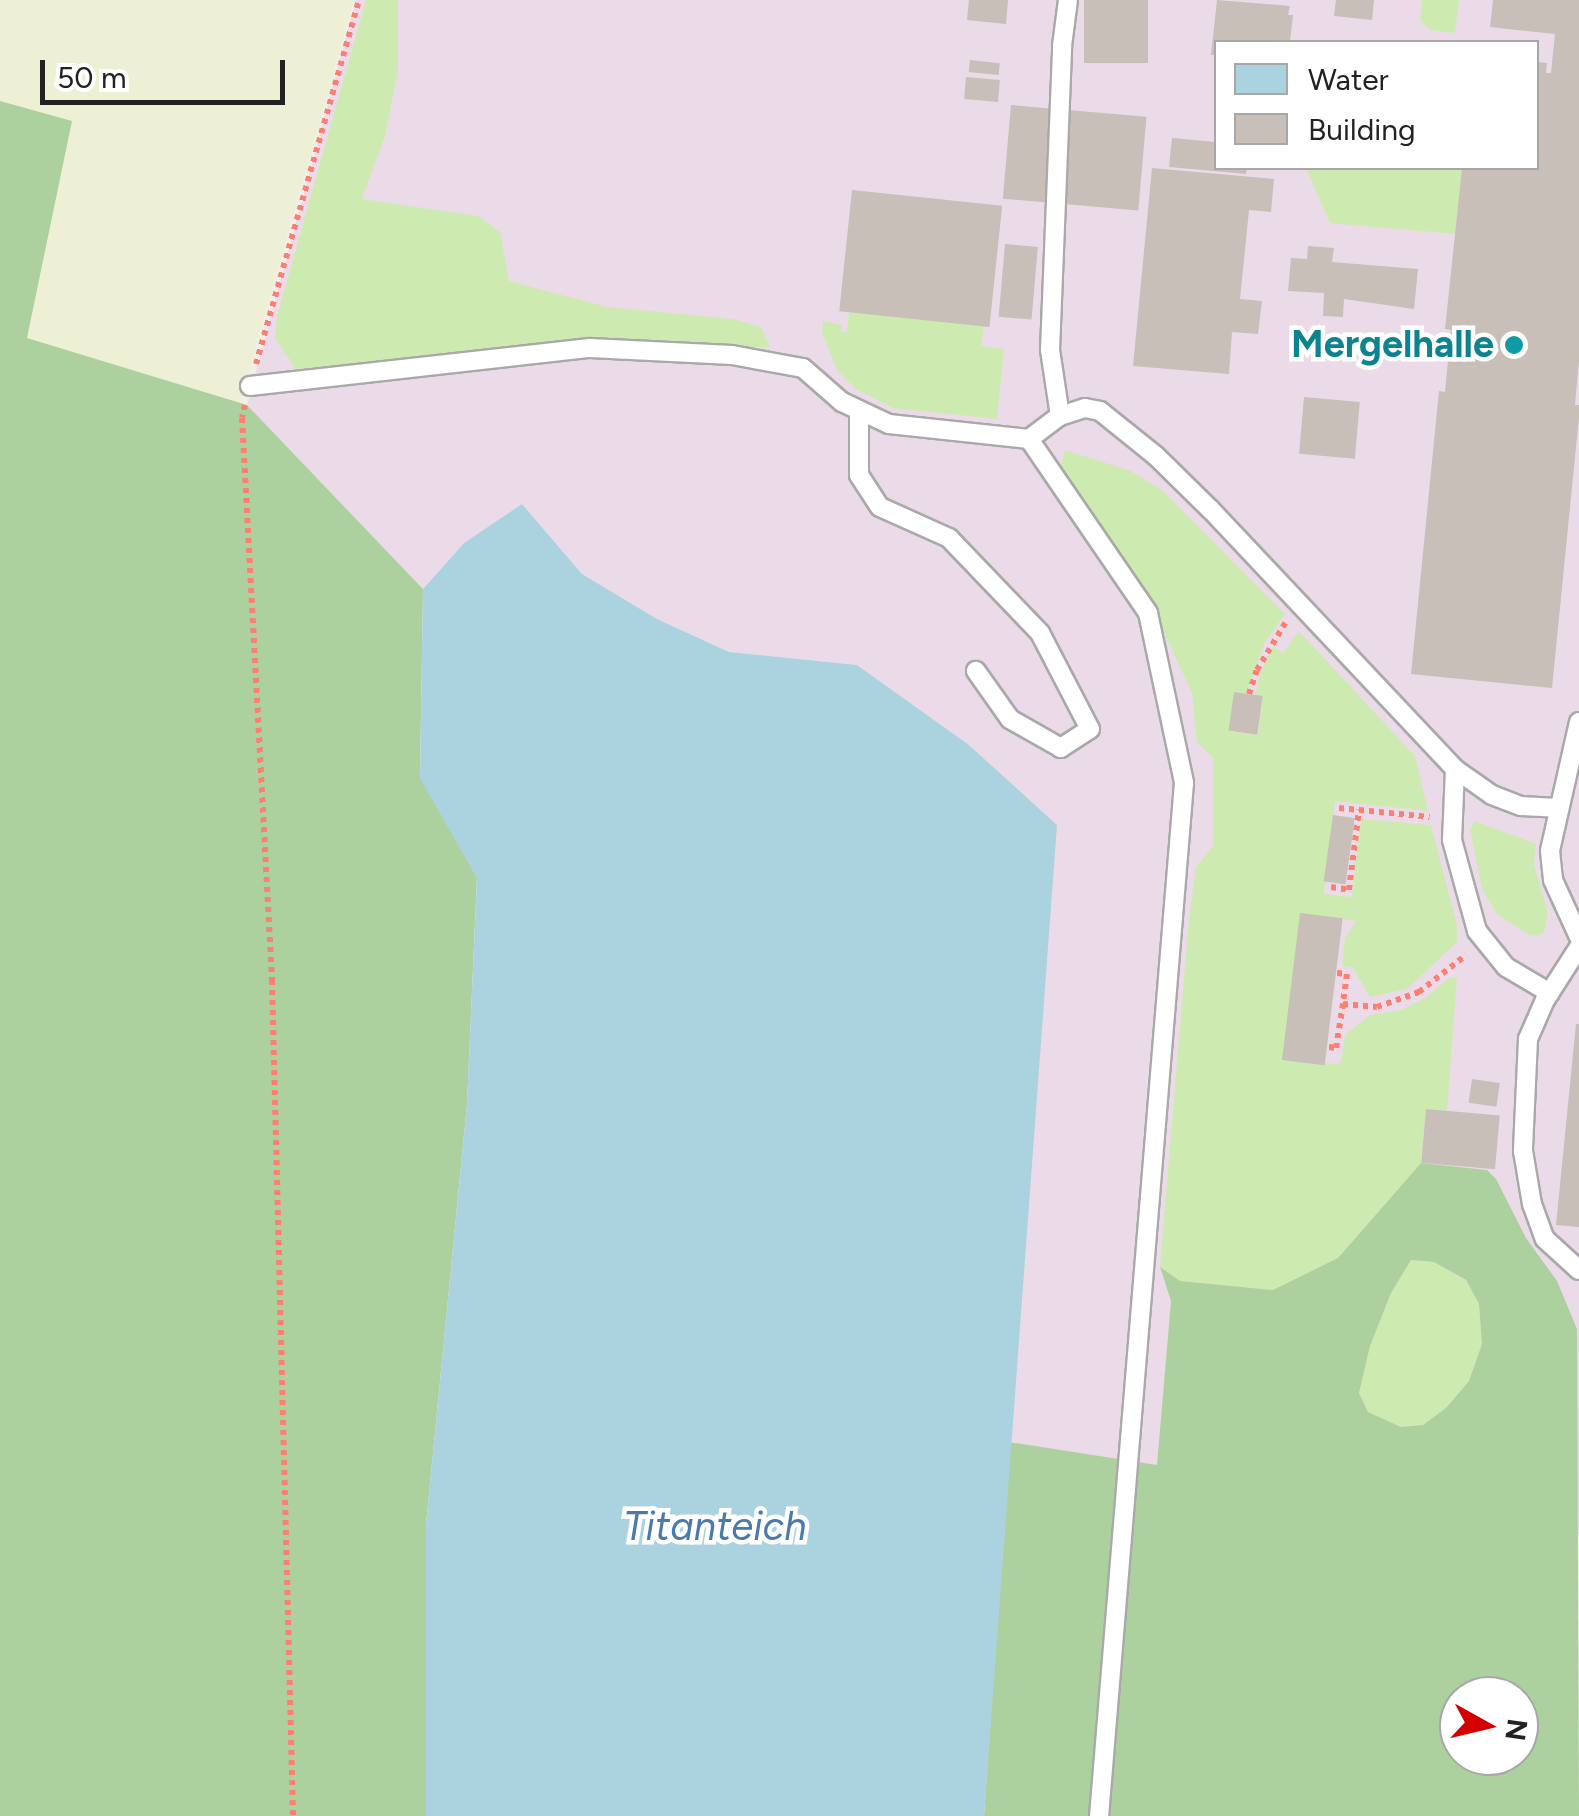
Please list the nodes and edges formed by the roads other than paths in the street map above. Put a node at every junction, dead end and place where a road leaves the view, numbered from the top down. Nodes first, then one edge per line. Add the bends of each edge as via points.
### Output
1 (1068, 0) edge
2 (250, 386) road end
3 (859, 410) junction
4 (1060, 416) junction
5 (1028, 438) junction
6 (976, 670) dead end
7 (1579, 722) edge
8 (1455, 769) junction
9 (1557, 808) junction
10 (1579, 936) edge
11 (1579, 948) edge
12 (1550, 993) junction
13 (1579, 1270) edge
14 (1100, 1816) edge

1 - 4 lane via 1050,350
2 - 3 lane via 590,348 732,355 803,368
3 - 5 lane via 889,424
3 - 6 lane via 859,475 880,507 949,538 1040,633 1090,729 1061,748 1010,719
4 - 5 lane
4 - 8 lane via 1100,411 1127,431
5 - 14 lane via 1148,613 1184,783
7 - 9 lane
8 - 9 lane via 1520,806
8 - 12 lane via 1452,819 1463,890 1483,942 1506,967
9 - 10 lane via 1553,880
11 - 12 lane
12 - 13 lane via 1528,1039 1523,1151 1545,1239

